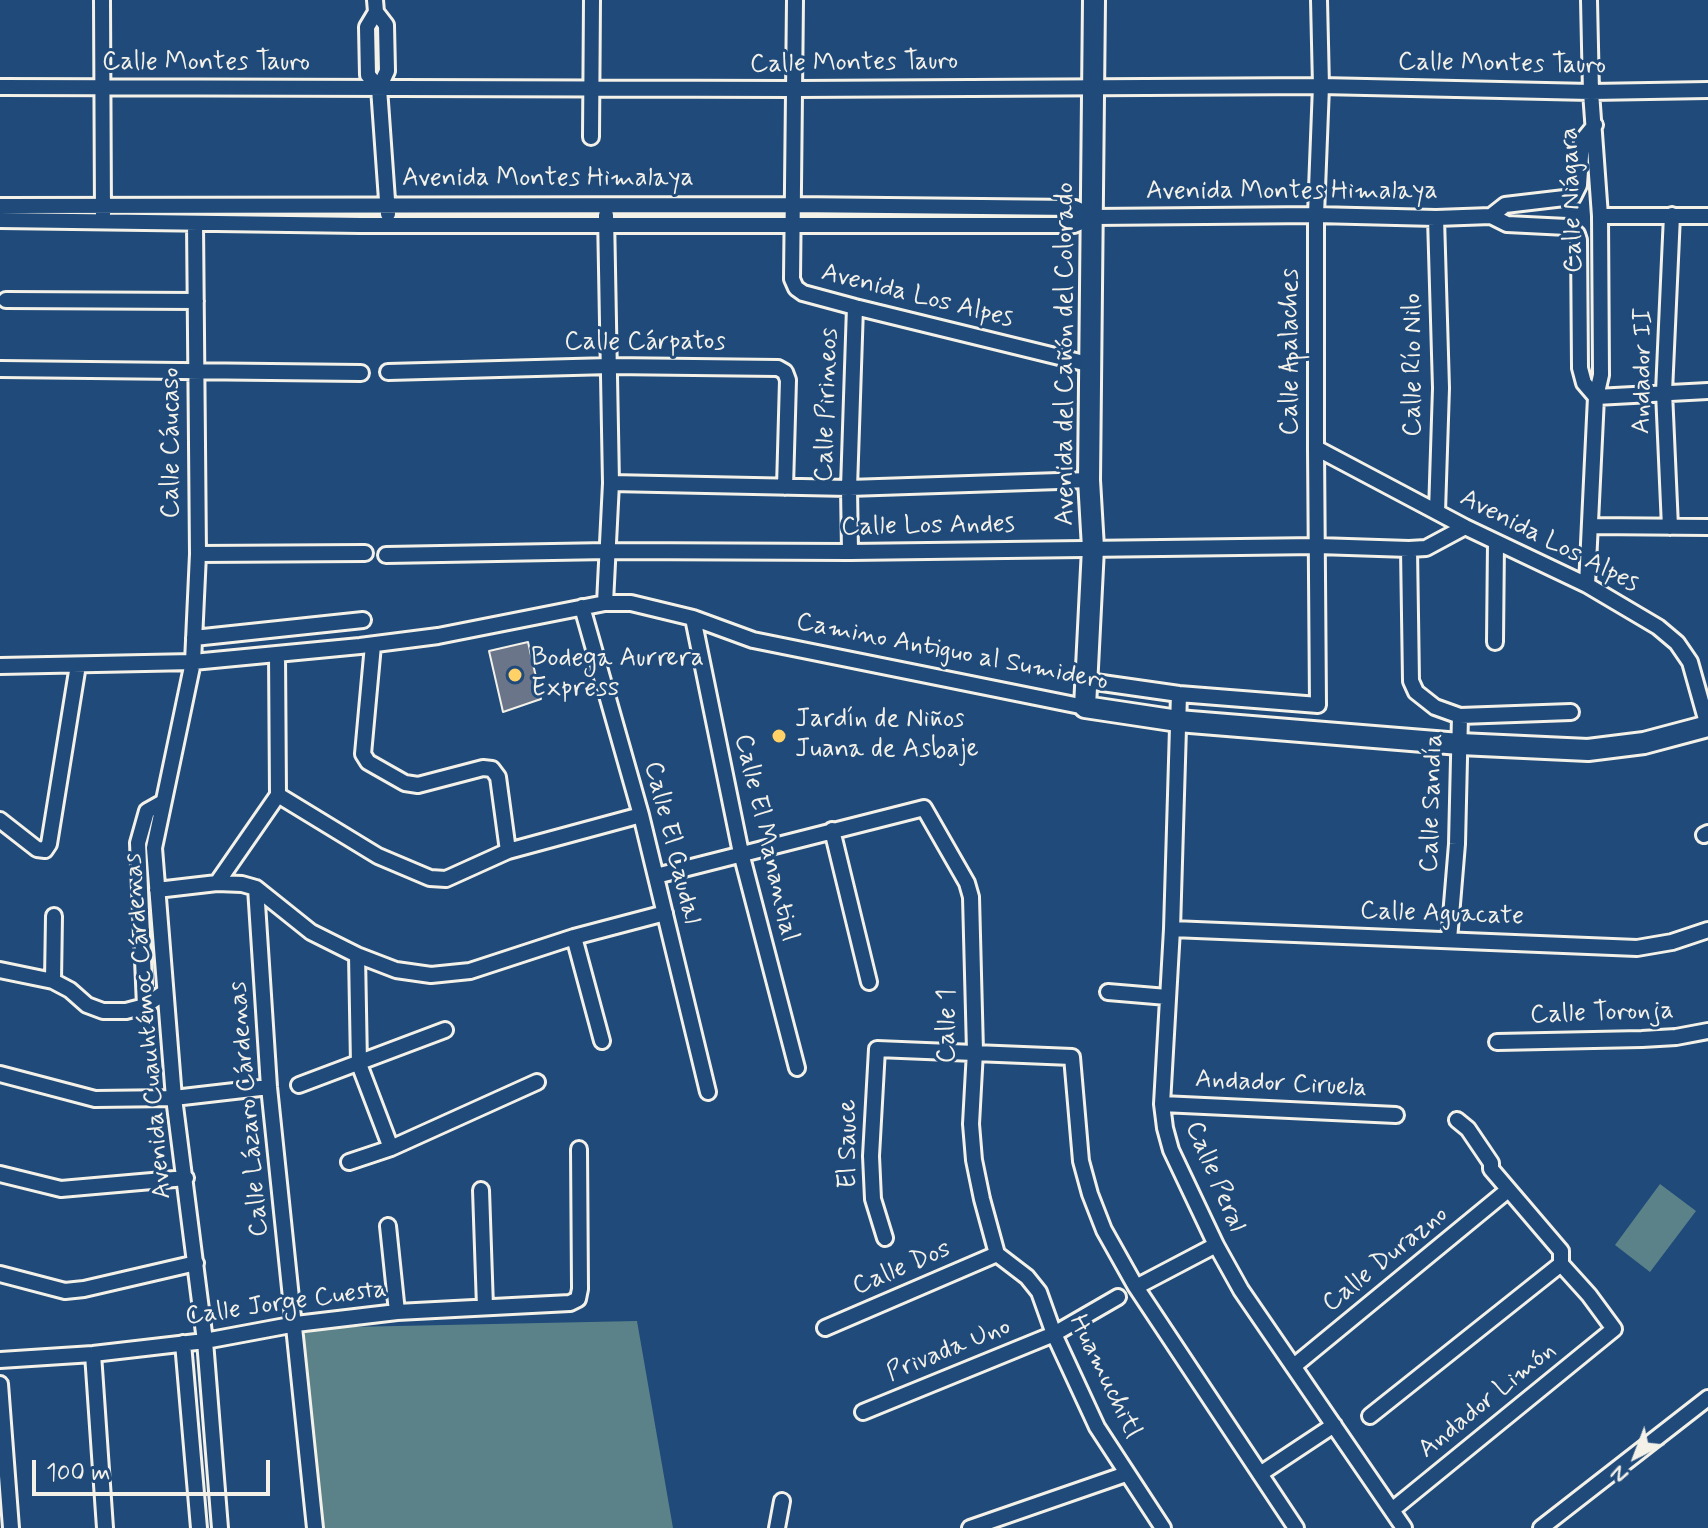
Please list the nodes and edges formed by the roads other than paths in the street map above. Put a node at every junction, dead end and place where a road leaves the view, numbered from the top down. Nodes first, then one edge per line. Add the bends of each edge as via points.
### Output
1 (102, 0) edge
2 (592, 0) edge
3 (795, 0) edge
4 (1094, 0) edge
5 (1319, 0) edge
6 (1589, 0) edge
7 (376, 6) edge
8 (1095, 86) junction
9 (1321, 86) junction
10 (0, 87) edge
11 (104, 88) junction
12 (379, 88) junction
13 (590, 89) junction
14 (796, 89) junction
15 (1708, 90) edge
16 (1591, 92) junction
17 (1595, 125) junction
18 (591, 137) dead end
19 (388, 204) junction
20 (606, 204) junction
21 (362, 205) junction
22 (794, 205) junction
23 (0, 206) edge
24 (103, 215) junction
25 (1316, 215) junction
26 (1672, 215) junction
27 (1491, 216) junction
28 (1600, 216) junction
29 (1708, 216) edge
30 (1093, 217) junction
31 (1436, 218) junction
32 (0, 220) edge
33 (195, 223) junction
34 (794, 223) junction
35 (388, 224) junction
36 (361, 225) junction
37 (607, 225) junction
38 (1567, 227) joint
39 (6, 300) dead end
40 (196, 301) junction
41 (855, 307) junction
42 (1092, 365) junction
43 (610, 366) junction
44 (0, 369) edge
45 (197, 371) junction
46 (388, 372) dead end
47 (361, 373) dead end
48 (1708, 391) edge
49 (1664, 392) junction
50 (1596, 397) junction
51 (1316, 448) junction
52 (1089, 480) junction
53 (611, 483) junction
54 (785, 487) junction
55 (849, 488) junction
56 (1437, 512) junction
57 (1590, 526) junction
58 (1465, 527) junction
59 (1670, 527) junction
60 (1708, 527) edge
61 (1496, 542) junction
62 (1318, 546) junction
63 (1093, 548) junction
64 (1409, 549) junction
65 (608, 551) junction
66 (850, 552) junction
67 (365, 553) dead end
68 (198, 554) junction
69 (386, 555) dead end
70 (1587, 585) junction
71 (605, 603) junction
72 (582, 607) junction
73 (693, 618) junction
74 (363, 620) dead end
75 (194, 638) junction
76 (1495, 642) dead end
77 (373, 645) junction
78 (277, 654) junction
79 (193, 662) junction
80 (78, 665) junction
81 (0, 666) edge
82 (1088, 681) junction
83 (1179, 694) junction
84 (1085, 707) junction
85 (1571, 712) dead end
86 (1460, 716) junction
87 (1178, 721) junction
88 (1708, 726) edge
89 (1460, 744) junction
90 (278, 795) junction
91 (163, 802) junction
92 (641, 815) junction
93 (0, 820) edge
94 (832, 830) junction
95 (508, 851) junction
96 (741, 853) junction
97 (656, 876) junction
98 (217, 883) junction
99 (256, 888) junction
100 (157, 890) junction
101 (665, 913) junction
102 (54, 916) dead end
103 (1172, 929) junction
104 (1708, 930) edge
105 (574, 937) junction
106 (1449, 940) junction
107 (357, 955) junction
108 (0, 970) edge
109 (53, 981) junction
110 (869, 982) dead end
111 (165, 992) junction
112 (1108, 992) dead end
113 (1167, 997) junction
114 (145, 1006) junction
115 (445, 1030) dead end
116 (1708, 1031) edge
117 (602, 1041) dead end
118 (1497, 1042) dead end
119 (975, 1051) junction
120 (359, 1064) junction
121 (797, 1068) dead end
122 (0, 1074) edge
123 (537, 1082) dead end
124 (299, 1085) dead end
125 (269, 1087) junction
126 (708, 1092) dead end
127 (174, 1098) junction
128 (1162, 1104) junction
129 (1396, 1115) dead end
130 (1457, 1120) dead end
131 (391, 1148) junction
132 (579, 1149) dead end
133 (349, 1162) dead end
134 (0, 1174) edge
135 (186, 1178) junction
136 (481, 1190) dead end
137 (1508, 1190) junction
138 (388, 1226) dead end
139 (885, 1238) dead end
140 (1216, 1245) junction
141 (997, 1254) junction
142 (196, 1263) junction
143 (1561, 1264) junction
144 (0, 1274) edge
145 (1136, 1287) junction
146 (1118, 1297) dead end
147 (485, 1307) junction
148 (397, 1312) junction
149 (296, 1324) junction
150 (825, 1328) dead end
151 (1054, 1334) junction
152 (205, 1341) junction
153 (183, 1343) junction
154 (93, 1354) junction
155 (0, 1360) edge
156 (1294, 1366) junction
157 (0, 1384) edge
158 (1708, 1398) edge
159 (863, 1412) dead end
160 (1370, 1416) dead end
161 (1334, 1425) junction
162 (1126, 1474) junction
163 (1260, 1474) junction
164 (782, 1501) dead end
165 (1392, 1510) junction
166 (11, 1528) edge
167 (105, 1528) edge
168 (199, 1528) edge
169 (220, 1528) edge
170 (315, 1528) edge
171 (777, 1528) edge
172 (970, 1528) edge
173 (1163, 1528) edge
174 (1296, 1528) edge
175 (1404, 1528) edge
176 (1541, 1528) edge

1 - 11 street
2 - 13 street
3 - 14 street
4 - 8 main road, Avenida del Cañón del Colorado
5 - 9 street, Calle Apalaches
6 - 16 street, Calle Niágara
7 - 12 street via 386,25 387,71
8 - 9 street, Calle Montes Tauro
8 - 14 street, Calle Montes Tauro
8 - 30 main road, Avenida del Cañón del Colorado
9 - 16 street, Calle Montes Tauro
9 - 25 street, Calle Apalaches
10 - 11 street, Calle Montes Tauro
11 - 12 street, Calle Montes Tauro
11 - 24 street
12 - 13 street, Calle Montes Tauro
12 - 19 street
13 - 14 street, Calle Montes Tauro
13 - 18 street
14 - 22 street
15 - 16 street, Calle Montes Tauro
16 - 17 street, Calle Niágara
17 - 27 street, Avenida Montes Himalaya via 1582,141 1577,192 1567,199 1505,205
17 - 28 street, Calle Niágara
19 - 20 street, Avenida Montes Himalaya
19 - 21 street, Avenida Montes Himalaya
19 - 35 street
20 - 22 street, Avenida Montes Himalaya
20 - 37 street
21 - 24 street, Avenida Montes Himalaya
21 - 36 street
22 - 30 street, Avenida Montes Himalaya via 1075,208
22 - 34 street
23 - 24 street, Avenida Montes Himalaya
24 - 32 street, Avenida Montes Himalaya
24 - 33 street, Avenida Montes Himalaya
25 - 30 street, Avenida Montes Himalaya
25 - 31 street, Avenida Montes Himalaya
25 - 51 street, Calle Apalaches
26 - 28 street
26 - 29 street
26 - 49 street, Andador II
27 - 31 street, Avenida Montes Himalaya
27 - 38 street, Avenida Montes Himalaya via 1507,224
28 - 50 street, Calle Niágara via 1601,375
30 - 34 street, Avenida Montes Himalaya via 1074,225
30 - 42 main road, Avenida del Cañón del Colorado
31 - 56 street, Calle Río Nilo via 1441,388
33 - 36 street, Avenida Montes Himalaya
33 - 40 street, Calle Cáucaso
34 - 37 street, Avenida Montes Himalaya
34 - 41 street, Avenida Los Alpes via 796,288
35 - 36 street, Avenida Montes Himalaya
35 - 37 street, Avenida Montes Himalaya
37 - 43 street
38 - 50 street, Calle Niágara via 1579,240 1580,368
39 - 40 street
40 - 45 street, Calle Cáucaso
41 - 42 street, Avenida Los Alpes
41 - 55 street, Calle Pirineos
42 - 52 main road, Avenida del Cañón del Colorado
43 - 46 street, Calle Cárpatos
43 - 53 street
43 - 54 street, Calle Cárpatos via 785,372
44 - 45 street
45 - 47 street
45 - 68 street, Calle Cáucaso
48 - 49 street
49 - 50 street
49 - 59 street, Andador II
50 - 57 street, Calle Niágara
51 - 56 street, Avenida Los Alpes
51 - 62 street, Calle Apalaches
52 - 55 street, Calle Los Andes
52 - 63 main road, Avenida del Cañón del Colorado
53 - 54 street, Calle Los Andes
53 - 65 street
54 - 55 street, Calle Los Andes
55 - 66 street, Calle Pirineos
56 - 58 street, Avenida Los Alpes
57 - 59 street
57 - 70 street, Calle Niágara
58 - 61 street, Avenida Los Alpes
58 - 64 street, Calle Los Andes via 1434,544
59 - 60 street
61 - 70 street, Avenida Los Alpes
61 - 76 street
62 - 63 street, Calle Los Andes
62 - 64 street, Calle Los Andes
62 - 83 street, Calle Apalaches via 1318,705
63 - 66 street, Calle Los Andes
63 - 82 main road, Avenida del Cañón del Colorado
64 - 86 street via 1411,681 1435,707
65 - 66 street, Calle Los Andes
65 - 69 street, Calle Los Andes
65 - 71 street
67 - 68 street
68 - 75 street, Calle Cáucaso
70 - 88 street, Avenida Los Alpes via 1677,643 1690,662
71 - 72 street, Camino Antiguo al Sumidero
71 - 73 street, Camino Antiguo al Sumidero via 631,603
72 - 77 street, Camino Antiguo al Sumidero
72 - 92 street, Calle El Caudal
73 - 84 street, Camino Antiguo al Sumidero via 753,640
73 - 96 street, Calle El Manantial
74 - 75 street
75 - 79 street, Calle Cáucaso
77 - 78 street, Camino Antiguo al Sumidero
77 - 95 street via 363,754 368,762 418,785 492,769 498,777
78 - 79 street, Camino Antiguo al Sumidero
78 - 90 street
79 - 80 street, Camino Antiguo al Sumidero
79 - 91 street, Avenida Cuauhtémoc Cárdenas
80 - 81 street, Camino Antiguo al Sumidero
80 - 93 street via 49,844 37,849
82 - 83 street
82 - 84 main road, Avenida del Cañón del Colorado
83 - 87 street, Calle Peral
84 - 87 main road, Camino Antiguo al Sumidero
85 - 86 street
86 - 89 street, Calle Sandía
87 - 89 main road, Camino Antiguo al Sumidero
87 - 103 street, Calle Peral
88 - 89 main road, Camino Antiguo al Sumidero via 1644,743 1588,750
89 - 106 street, Calle Sandía
90 - 95 street via 378,856 430,878 446,879
90 - 98 street
91 - 100 street, Avenida Cuauhtémoc Cárdenas via 154,848
91 - 114 street via 147,811 138,843
92 - 95 street
92 - 97 street, Calle El Caudal
94 - 96 street
94 - 110 street
94 - 119 street, Calle 1 via 924,808 971,897
96 - 97 street
96 - 121 street, Calle El Manantial
97 - 101 street, Calle El Caudal
98 - 99 street
98 - 100 street
99 - 107 street via 311,932
99 - 125 street, Calle Lázaro Cárdenas
100 - 111 street, Avenida Cuauhtémoc Cárdenas
101 - 105 street
101 - 126 street, Calle El Caudal
102 - 109 street
103 - 106 street, Calle Aguacate
103 - 113 street, Calle Peral
104 - 106 street, Calle Aguacate via 1637,948
105 - 107 street via 470,971 431,975 396,970
105 - 117 street
107 - 120 street
108 - 109 street
109 - 114 street via 103,1011
111 - 114 street
111 - 127 street, Avenida Cuauhtémoc Cárdenas
112 - 113 street
113 - 128 street, Calle Peral
115 - 120 street
116 - 118 street, Calle Toronja via 1642,1039
119 - 139 street, El Sauce via 877,1049 871,1156 873,1199
119 - 141 street, Calle 1 via 974,1160
119 - 145 street via 1072,1057 1081,1161 1090,1194
120 - 124 street
120 - 131 street
122 - 127 street via 95,1099
123 - 131 street
125 - 127 street
125 - 149 street, Calle Lázaro Cárdenas
127 - 135 street, Avenida Cuauhtémoc Cárdenas
128 - 129 street, Andador Ciruela
128 - 140 street, Calle Peral via 1171,1150
130 - 137 street
131 - 133 street
132 - 147 street, Calle Jorge Cuesta via 578,1299
134 - 135 street via 61,1189
135 - 142 street, Avenida Cuauhtémoc Cárdenas
136 - 147 street
137 - 143 street via 1561,1251
137 - 156 street, Calle Durazno
138 - 148 street
140 - 145 street
140 - 156 street, Calle Peral
141 - 150 street, Calle Dos
141 - 151 street, Huamuchitl via 1039,1292
142 - 144 street via 65,1291
142 - 152 street, Avenida Cuauhtémoc Cárdenas
143 - 160 street
143 - 165 street, Andador Limón via 1614,1329
145 - 163 street
146 - 151 street, Privada Uno
147 - 148 street, Calle Jorge Cuesta
148 - 149 street, Calle Jorge Cuesta
149 - 152 street, Calle Jorge Cuesta
149 - 170 street, Calle Lázaro Cárdenas
151 - 159 street, Privada Uno
151 - 162 street, Huamuchitl via 1097,1427
152 - 153 street, Calle Jorge Cuesta
152 - 169 street, Avenida Cuauhtémoc Cárdenas
153 - 154 street, Calle Jorge Cuesta
153 - 168 street
154 - 155 street, Calle Jorge Cuesta
154 - 167 street
156 - 161 street, Calle Peral
157 - 166 street
158 - 176 street
161 - 163 street
161 - 165 street, Calle Peral
162 - 172 street
162 - 173 street, Huamuchitl
163 - 174 street
164 - 171 street
165 - 175 street, Calle Peral

